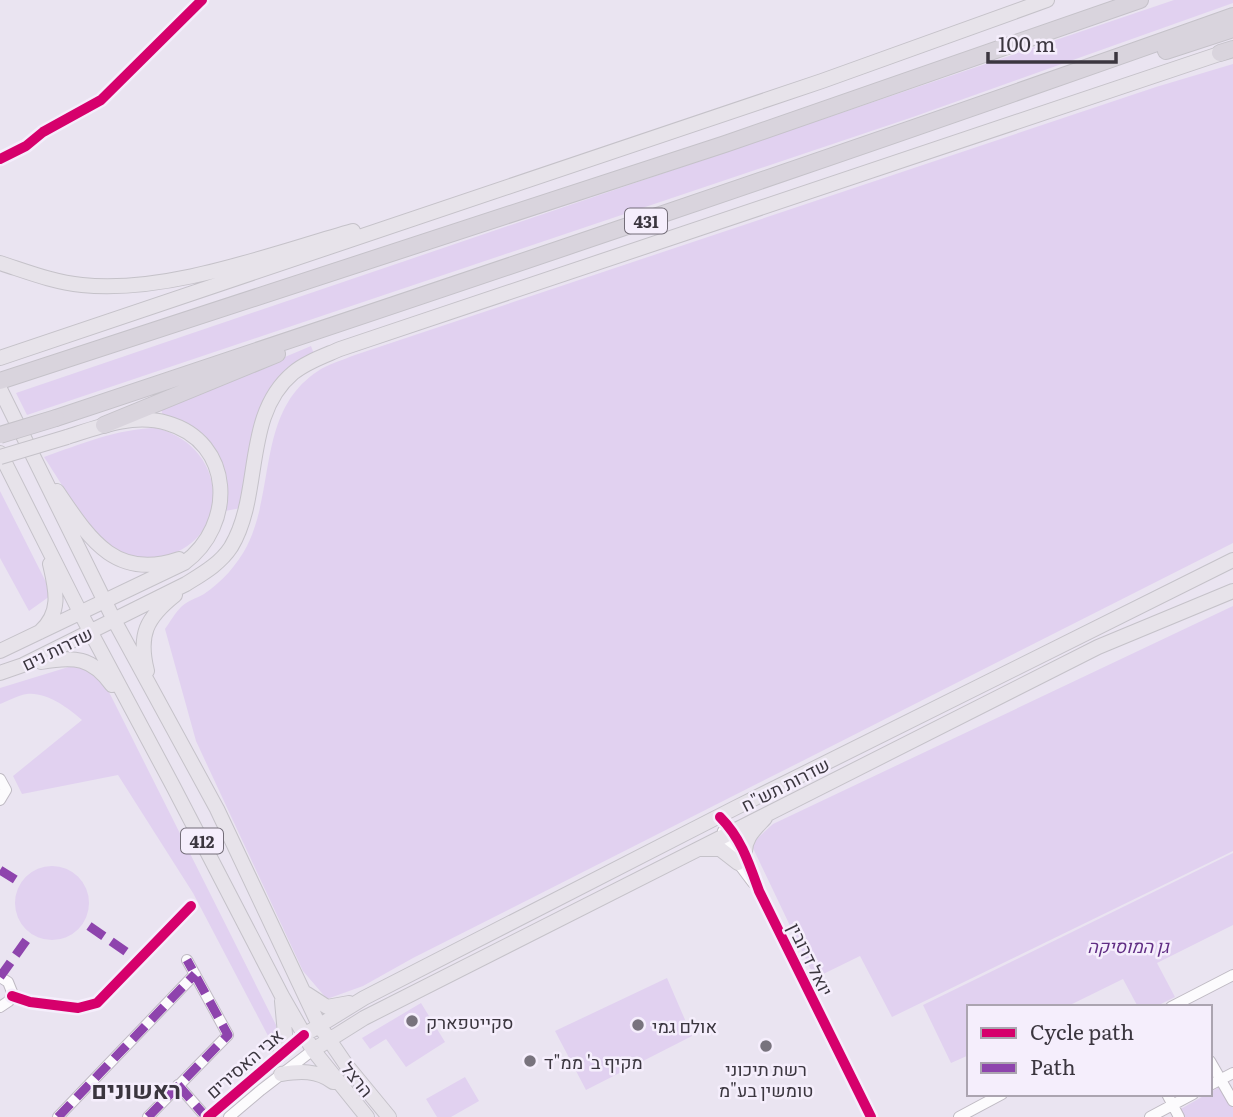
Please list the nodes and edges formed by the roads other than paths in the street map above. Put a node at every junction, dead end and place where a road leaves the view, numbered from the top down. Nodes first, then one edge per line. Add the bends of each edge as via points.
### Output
1 (202, 0) edge
2 (1048, 0) edge
3 (1115, 0) edge
4 (1140, 0) edge
5 (1233, 16) edge
6 (1233, 29) edge
7 (1229, 50) edge
8 (985, 54) junction
9 (933, 122) junction
10 (0, 159) edge
11 (529, 181) junction
12 (0, 263) edge
13 (384, 309) junction
14 (0, 358) edge
15 (0, 381) edge
16 (0, 389) edge
17 (104, 425) junction
18 (0, 435) edge
19 (25, 441) junction
20 (0, 455) edge
21 (217, 522) junction
22 (38, 526) junction
23 (1233, 560) edge
24 (199, 576) junction
25 (1233, 591) edge
26 (105, 602) junction
27 (81, 614) junction
28 (114, 620) junction
29 (91, 632) junction
30 (34, 637) junction
31 (0, 651) edge
32 (23, 666) junction
33 (0, 673) edge
34 (160, 705) junction
35 (146, 736) junction
36 (0, 779) edge
37 (0, 800) edge
38 (772, 810) junction
39 (720, 817) junction
40 (728, 833) junction
41 (690, 852) junction
42 (742, 859) junction
43 (191, 906) dead end
44 (187, 960) dead end
45 (195, 974) junction
46 (1233, 975) edge
47 (0, 977) edge
48 (303, 990) junction
49 (12, 996) junction
50 (282, 996) junction
51 (364, 999) junction
52 (1178, 1005) edge
53 (0, 1007) edge
54 (363, 1018) junction
55 (319, 1025) junction
56 (304, 1035) junction
57 (328, 1039) junction
58 (313, 1050) junction
59 (280, 1055) junction
60 (1212, 1063) edge
61 (346, 1066) junction
62 (1233, 1073) edge
63 (281, 1074) junction
64 (1221, 1079) junction
65 (1212, 1084) edge
66 (341, 1087) junction
67 (176, 1088) junction
68 (999, 1096) edge
69 (1168, 1096) edge
70 (1189, 1096) edge
71 (1233, 1101) edge
72 (1173, 1105) junction
73 (58, 1117) edge
74 (148, 1117) edge
75 (206, 1117) edge
76 (229, 1117) edge
77 (367, 1117) edge
78 (389, 1117) edge
79 (871, 1117) edge
80 (959, 1117) edge
81 (1150, 1117) edge
82 (1179, 1117) edge

1 - 10 street via 101,100
2 - 11 main road
3 - 8 highway
4 - 8 highway
5 - 9 highway, 431
6 - 9 highway
7 - 24 main road via 315,359 294,372 270,402 237,533 222,558
8 - 15 highway via 712,149
9 - 13 highway, 431
11 - 12 main road via 245,262 151,283 82,285 53,281
11 - 14 main road
13 - 17 highway
13 - 18 highway, 431, bridge
16 - 19 main road, 412
17 - 20 main road, bridge
17 - 21 main road via 154,420 195,437 218,475 221,502
19 - 21 main road via 84,527 120,561 149,566 178,559 203,542
19 - 26 main road, 412
20 - 22 main road, 412
21 - 26 main road, שדרות נים via 206,542 184,563
22 - 27 main road, 412
22 - 30 main road via 57,598 52,617
23 - 39 main road, שדרות תש"ח
24 - 28 main road, שדרות נים
24 - 34 main road via 164,604 142,638
25 - 38 main road, שדרות תש"ח via 1098,647
26 - 27 main road, שדרות נים
26 - 28 main road, 412
27 - 29 main road, 412
27 - 30 main road, שדרות נים
28 - 29 main road, שדרות נים
28 - 34 main road, 412
29 - 32 main road, שדרות נים
29 - 35 main road, 412
30 - 31 main road, שדרות נים
32 - 33 main road, שדרות נים
32 - 35 main road via 67,659 95,665
34 - 48 main road, 412 via 212,799
35 - 50 main road, 412
36 - 37 street via 6,790
38 - 40 main road, שדרות תש"ח
38 - 42 main road via 744,844
39 - 40 street, יואל דרובין
39 - 51 main road, שדרות תש"ח
40 - 41 main road, שדרות תש"ח
40 - 42 street, יואל דרובין
41 - 42 main road via 720,849
41 - 54 main road, שדרות תש"ח
42 - 79 street, יואל דרובין
43 - 49 street via 97,1003 78,1008
44 - 45 street
45 - 67 street via 228,1035
45 - 73 street
46 - 52 street
47 - 49 street via 10,984
48 - 51 main road via 327,1007
48 - 55 main road, 412
49 - 53 street
50 - 56 main road, 412
50 - 59 main road via 285,1034
51 - 55 main road, שדרות תש"ח
54 - 57 main road, שדרות תש"ח
54 - 61 main road via 341,1042
55 - 56 main road, שדרות תש"ח
55 - 57 main road, 412
56 - 58 main road, 412
56 - 59 street, אבי האסירים
57 - 58 main road, שדרות תש"ח
57 - 61 main road, הרצל / 412
58 - 63 street, אבי האסירים
58 - 66 main road, הרצל / 412
59 - 75 street, אבי האסירים
60 - 64 street
61 - 78 main road, הרצל / 412
62 - 64 street
63 - 66 main road via 324,1075
63 - 76 street, אבי האסירים
64 - 65 street
64 - 71 street
66 - 77 main road, הרצל / 412
67 - 74 street
67 - 75 street
68 - 80 street
69 - 72 street
70 - 72 street
72 - 81 street
72 - 82 street

